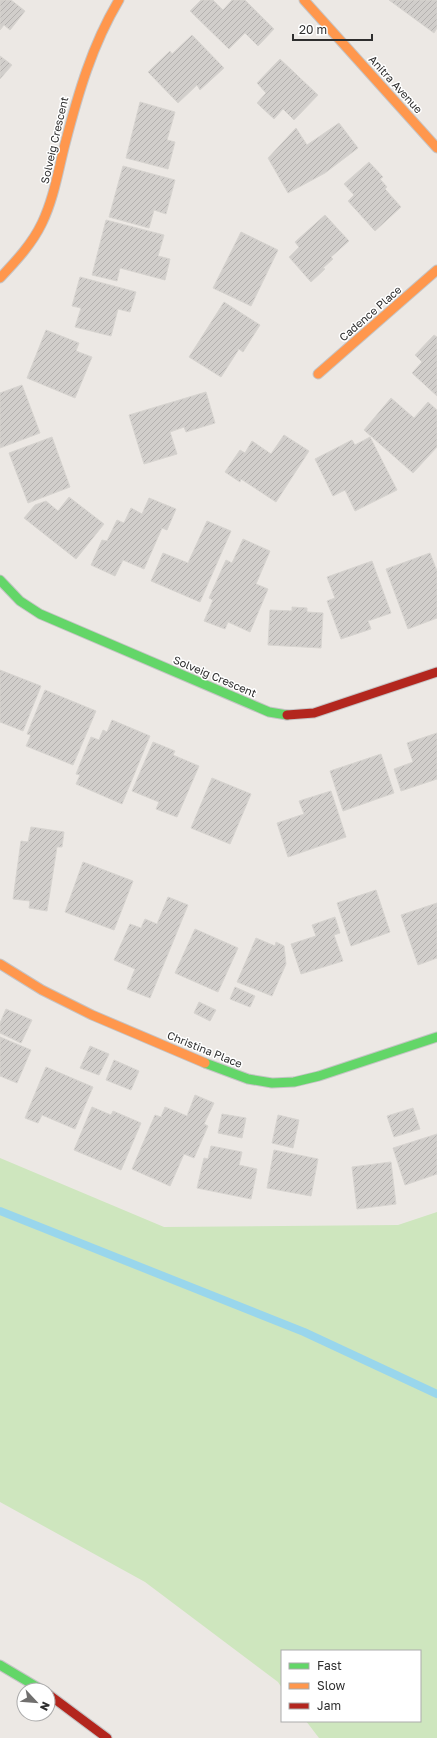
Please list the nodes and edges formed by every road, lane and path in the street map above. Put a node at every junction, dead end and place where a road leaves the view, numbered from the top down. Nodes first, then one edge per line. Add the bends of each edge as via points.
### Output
1 (120, 0) edge
2 (304, 0) edge
3 (437, 148) edge
4 (437, 270) edge
5 (0, 278) edge
6 (318, 374) dead end
7 (0, 580) edge
8 (437, 672) edge
9 (0, 964) edge
10 (437, 1037) edge
11 (0, 1665) edge
12 (29, 1682) edge
13 (56, 1700) edge
14 (107, 1738) edge

1 - 5 street, Solveig Crescent via 88,60 77,94 51,203 30,244
2 - 3 street, Anitra Avenue
4 - 6 street, Cadence Place
7 - 8 street, Solveig Crescent via 20,601 40,614 269,712 282,715 314,713
9 - 10 street, Christina Place via 48,993 92,1015 218,1069 254,1080 272,1083 301,1081
11 - 12 street
13 - 14 street

